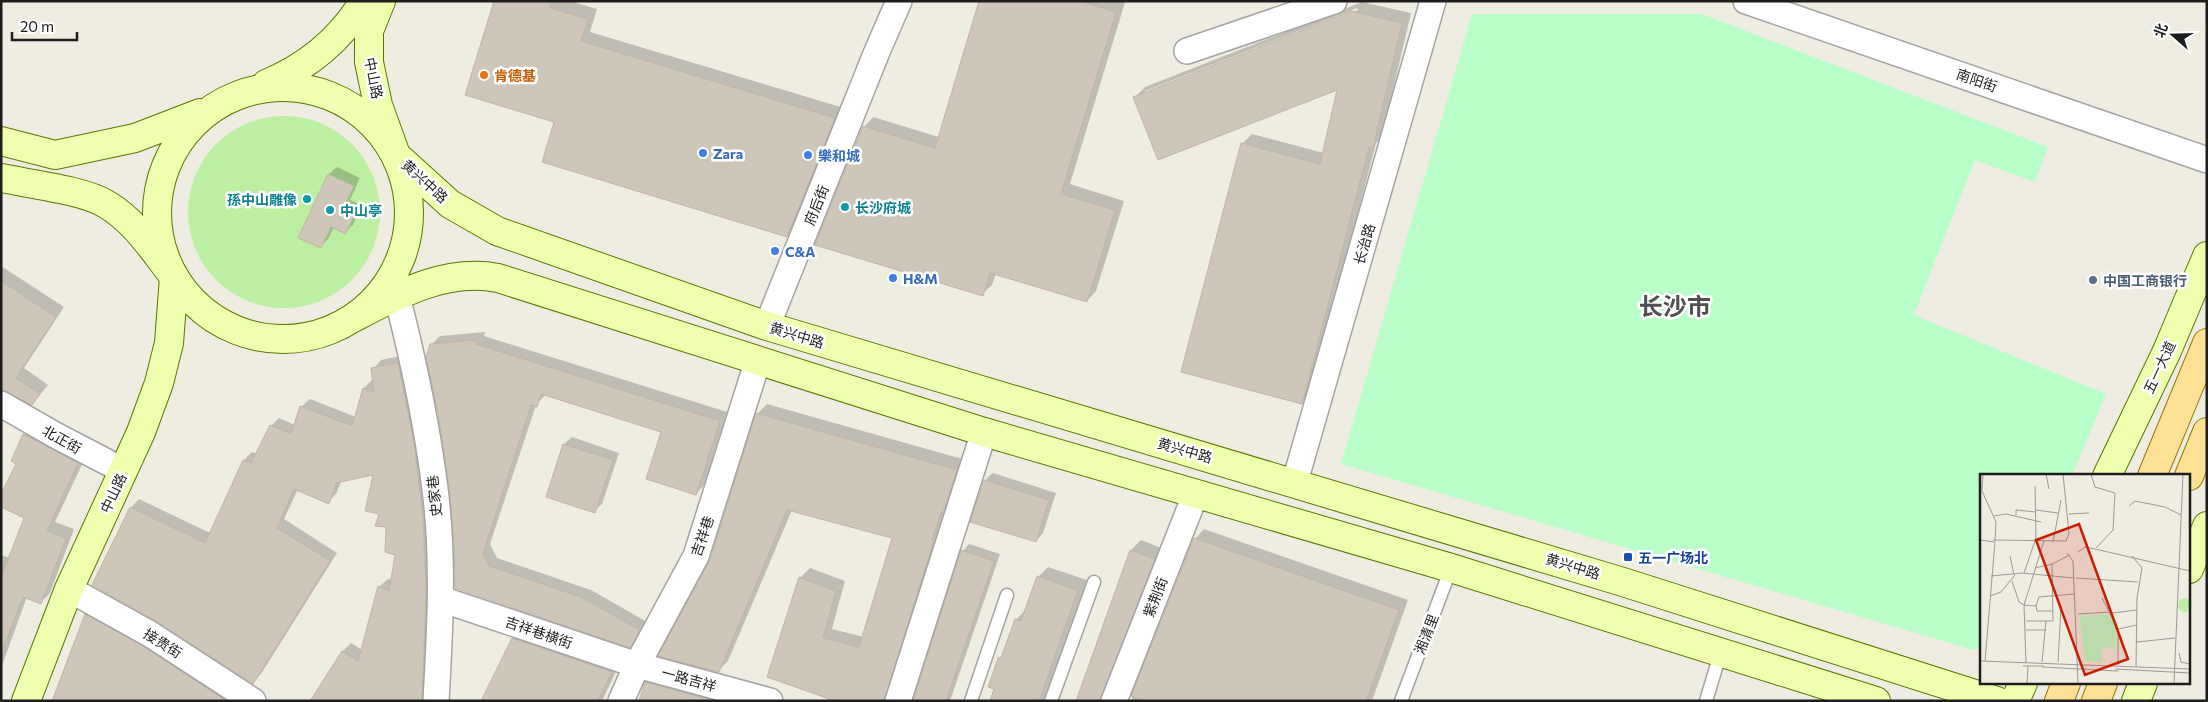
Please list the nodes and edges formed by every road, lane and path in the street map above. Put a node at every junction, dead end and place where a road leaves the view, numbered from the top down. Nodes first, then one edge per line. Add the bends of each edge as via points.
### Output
1 (364, 1) edge
2 (381, 1) edge
3 (900, 1) edge
4 (1334, 1) edge
5 (1433, 1) edge
6 (1746, 1) edge
7 (1187, 50) dead end
8 (252, 90) junction
9 (209, 110) junction
10 (1, 141) edge
11 (396, 155) junction
12 (2207, 160) edge
13 (1, 178) edge
14 (2207, 256) edge
15 (174, 278) junction
16 (397, 296) junction
17 (353, 318) junction
18 (767, 326) junction
19 (2207, 343) edge
20 (758, 360) junction
21 (3, 409) edge
22 (984, 432) junction
23 (2207, 432) edge
24 (124, 471) junction
25 (2108, 474) edge
26 (2153, 474) edge
27 (2190, 474) edge
28 (1302, 484) junction
29 (1196, 493) junction
30 (2207, 526) edge
31 (2190, 567) edge
32 (1451, 568) junction
33 (1094, 582) dead end
34 (70, 589) junction
35 (1007, 595) dead end
36 (441, 599) junction
37 (1720, 651) junction
38 (637, 665) junction
39 (2022, 684) edge
40 (2066, 684) edge
41 (2103, 684) edge
42 (2143, 684) edge
43 (26, 701) edge
44 (253, 701) edge
45 (436, 701) edge
46 (621, 701) edge
47 (770, 701) edge
48 (898, 701) edge
49 (971, 701) edge
50 (1051, 701) edge
51 (1114, 701) edge
52 (1401, 701) edge
53 (1706, 701) edge
54 (1876, 701) edge
55 (1996, 701) edge
56 (2015, 701) edge
57 (2059, 701) edge
58 (2096, 701) edge
59 (2136, 701) edge

1 - 8 main road via 343,30 314,58
2 - 11 main road, 中山路 via 369,31 369,62 378,104
3 - 18 street, 府后街
4 - 7 street
5 - 28 street, 长治路 via 1296,478
6 - 12 street, 南阳街
8 - 9 main road
8 - 11 main road via 276,86 301,87 332,96 366,116
9 - 10 main road via 134,138 55,155
9 - 15 main road via 180,140 162,177 157,217 163,251
11 - 17 main road via 408,195 407,238 392,277 368,306
11 - 18 main road, 黄兴中路 via 450,204 497,231
13 - 15 main road via 105,203 144,238
14 - 25 main road, 五一大道 via 2167,351
15 - 17 main road via 197,306 245,334 282,340 301,338
15 - 24 main road, 中山路 via 165,364
16 - 17 main road
16 - 20 main road via 454,276 479,274
16 - 36 street, 史家巷 via 415,369 435,490
18 - 28 main road, 黄兴中路
19 - 26 main road
20 - 22 main road
20 - 38 street, 吉祥巷 via 696,556
21 - 24 street, 北正街
22 - 29 main road
22 - 48 street
23 - 27 main road
24 - 34 main road, 中山路
28 - 55 main road, 黄兴中路
29 - 32 main road
29 - 51 street, 紫荆街
30 - 31 main road
32 - 37 main road
32 - 52 lane, 湘清里
33 - 50 lane
34 - 43 main road, 中山路
34 - 44 street, 接贵街 via 150,634
35 - 49 lane
36 - 38 street, 吉祥巷横街
36 - 45 street, 史家巷
37 - 53 lane
37 - 54 main road
38 - 46 street, 吉祥巷
38 - 47 street, 一路吉祥
39 - 56 main road
40 - 57 main road
41 - 58 main road
42 - 59 main road

